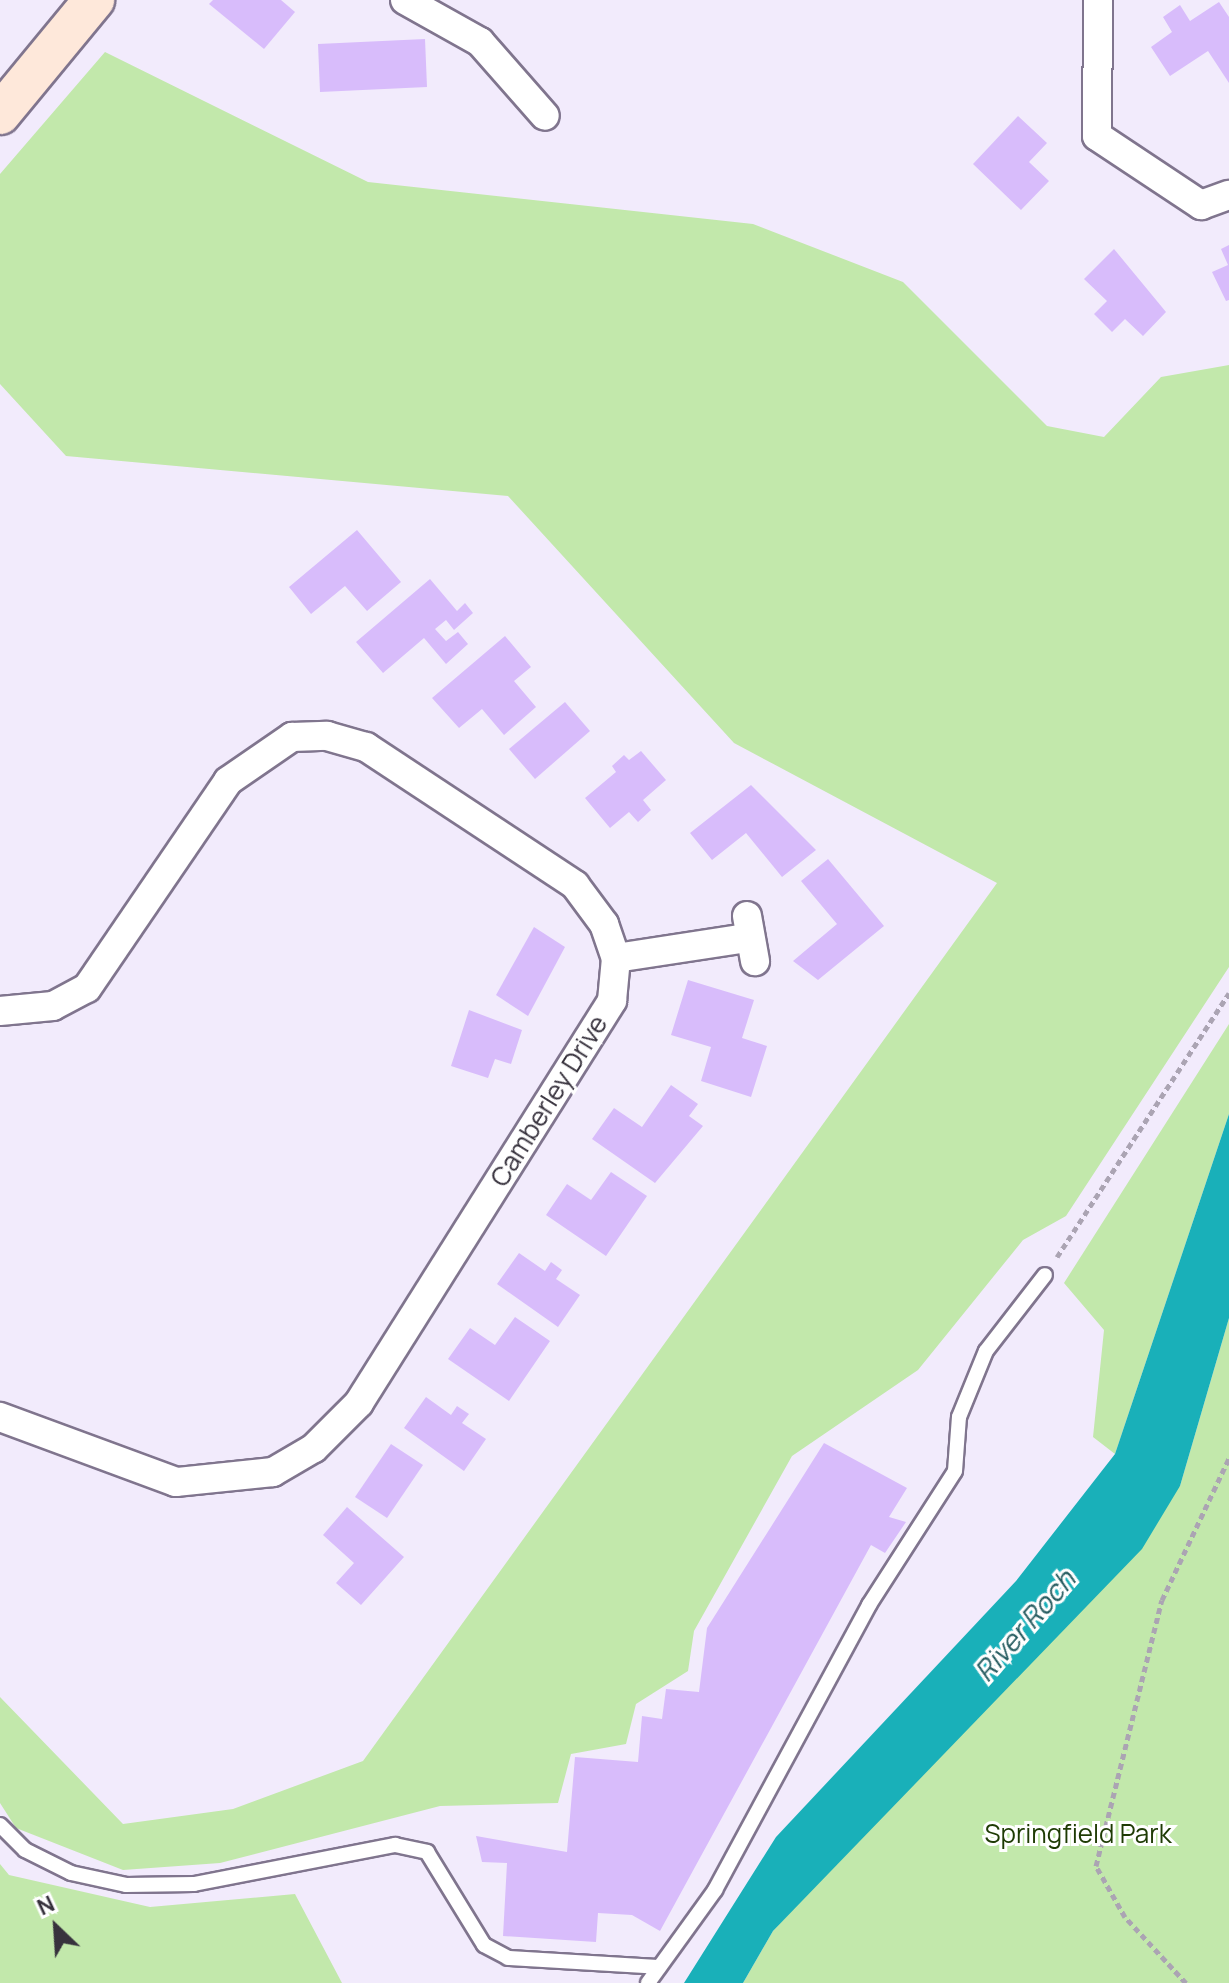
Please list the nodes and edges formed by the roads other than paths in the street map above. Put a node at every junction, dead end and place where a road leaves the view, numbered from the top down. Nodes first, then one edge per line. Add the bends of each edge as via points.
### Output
1 (94, 0) edge
2 (405, 0) edge
3 (1098, 0) edge
4 (0, 114) edge
5 (545, 116) dead end
6 (1229, 195) edge
7 (750, 938) dead end
8 (616, 958) junction
9 (0, 1011) edge
10 (1045, 1275) road end
11 (0, 1417) edge
12 (0, 1825) edge
13 (659, 1967) junction
14 (648, 1983) edge

1 - 4 main road
2 - 5 street via 480,42
3 - 6 street via 1097,136 1201,205
7 - 8 street
8 - 9 street, Camberley Drive via 604,924 575,885 366,747 327,736 292,737 228,781 87,988 53,1006
8 - 11 street, Camberley Drive via 612,1001 359,1403 314,1448 273,1472 176,1482
10 - 13 lane via 986,1351 959,1417 955,1471 869,1605 715,1890
12 - 13 lane via 25,1850 71,1873 126,1885 194,1884 395,1845 427,1852 484,1945 508,1958
13 - 14 lane

